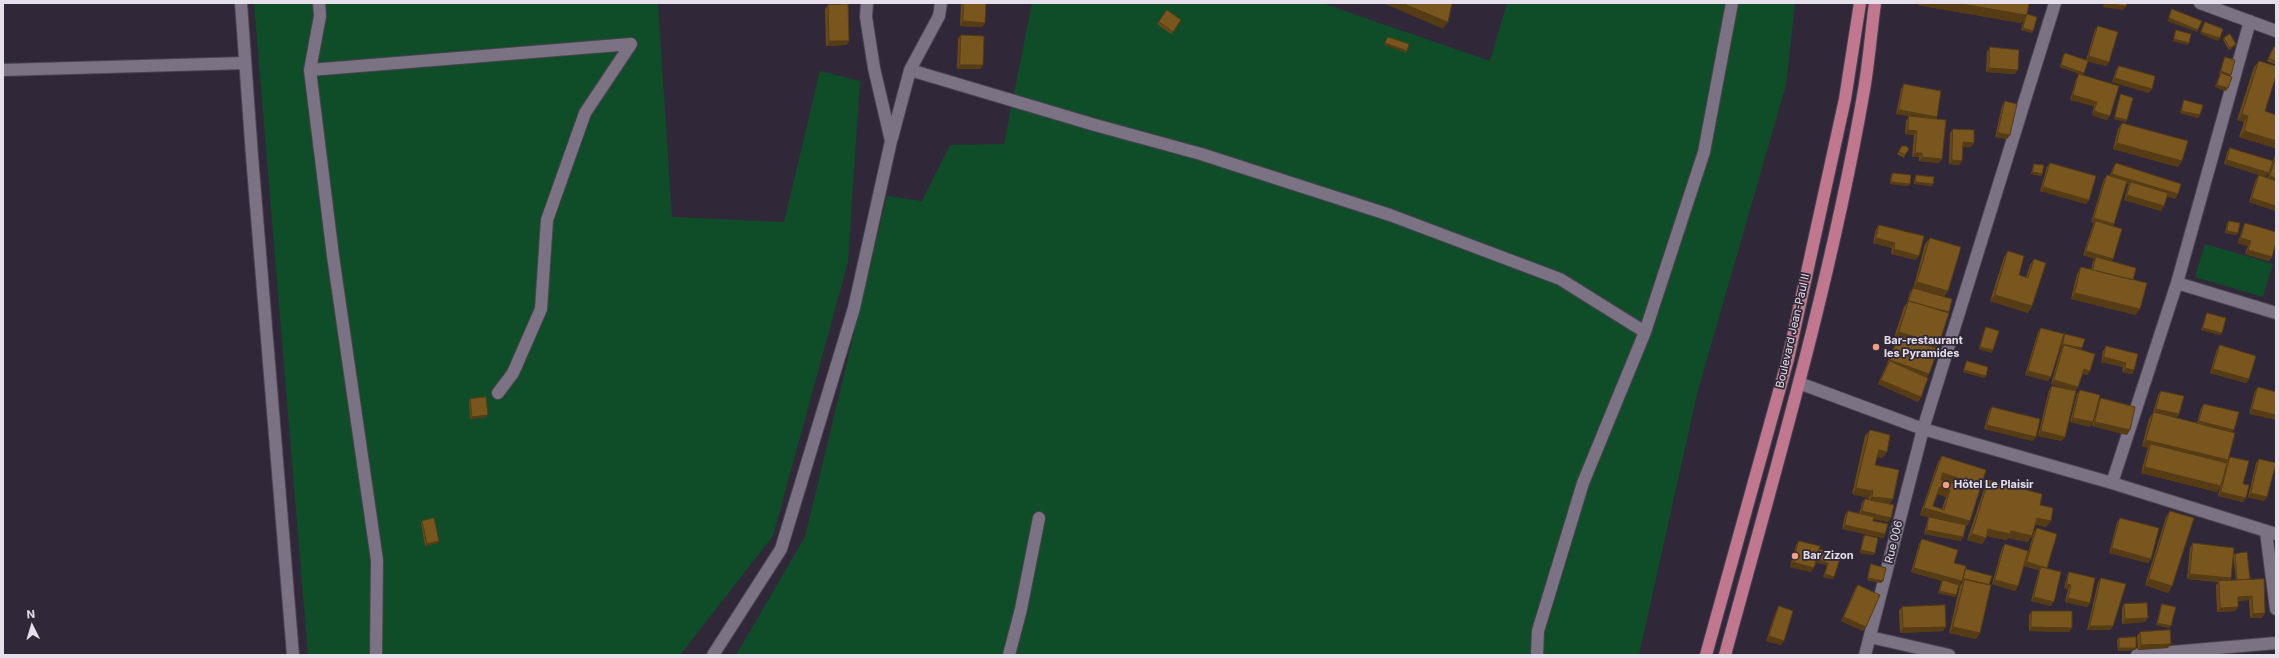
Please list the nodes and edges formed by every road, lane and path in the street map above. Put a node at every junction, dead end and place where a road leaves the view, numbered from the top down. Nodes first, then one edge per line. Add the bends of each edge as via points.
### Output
1 (241, 3) edge
2 (319, 3) edge
3 (867, 3) edge
4 (941, 3) edge
5 (1732, 3) edge
6 (1860, 3) edge
7 (1875, 3) edge
8 (2055, 3) edge
9 (2208, 4) edge
10 (2250, 21) junction
11 (2276, 31) edge
12 (245, 63) junction
13 (3, 70) edge
14 (310, 70) junction
15 (910, 70) junction
16 (891, 141) junction
17 (2177, 283) junction
18 (2276, 312) edge
19 (1645, 332) junction
20 (1799, 383) junction
21 (498, 393) dead end
22 (1923, 429) junction
23 (2112, 484) junction
24 (1039, 518) dead end
25 (2271, 533) edge
26 (2276, 609) edge
27 (1870, 637) junction
28 (2276, 643) edge
29 (293, 655) edge
30 (376, 655) edge
31 (713, 655) edge
32 (1009, 655) edge
33 (1537, 655) edge
34 (1706, 655) edge
35 (1725, 655) edge
36 (1865, 655) edge
37 (1949, 655) edge
38 (2137, 655) edge

1 - 12 street
2 - 14 street via 320,16
3 - 16 street via 866,17 874,68
4 - 15 street via 939,16
5 - 19 street via 1704,152
6 - 34 main road, Boulevard Jean-Paul II via 1845,99 1788,359
7 - 20 main road, Boulevard Jean-Paul II via 1864,89 1835,235
8 - 22 street, Rue 006
9 - 10 street
10 - 11 street
10 - 17 street
12 - 13 street
12 - 29 street
14 - 21 street via 632,44 585,113 547,220 540,309 513,373
14 - 30 street via 333,256 377,560
15 - 16 street
15 - 19 street via 1201,154 1390,215 1560,279
16 - 31 street via 854,308 781,549
17 - 18 street
17 - 23 street
19 - 33 street via 1583,483 1538,631
20 - 22 street
20 - 35 main road, Boulevard Jean-Paul II
22 - 23 street
22 - 27 street, Rue 006
23 - 25 street
24 - 32 street
25 - 26 street
27 - 36 street, Rue 006
27 - 37 street
28 - 38 street

